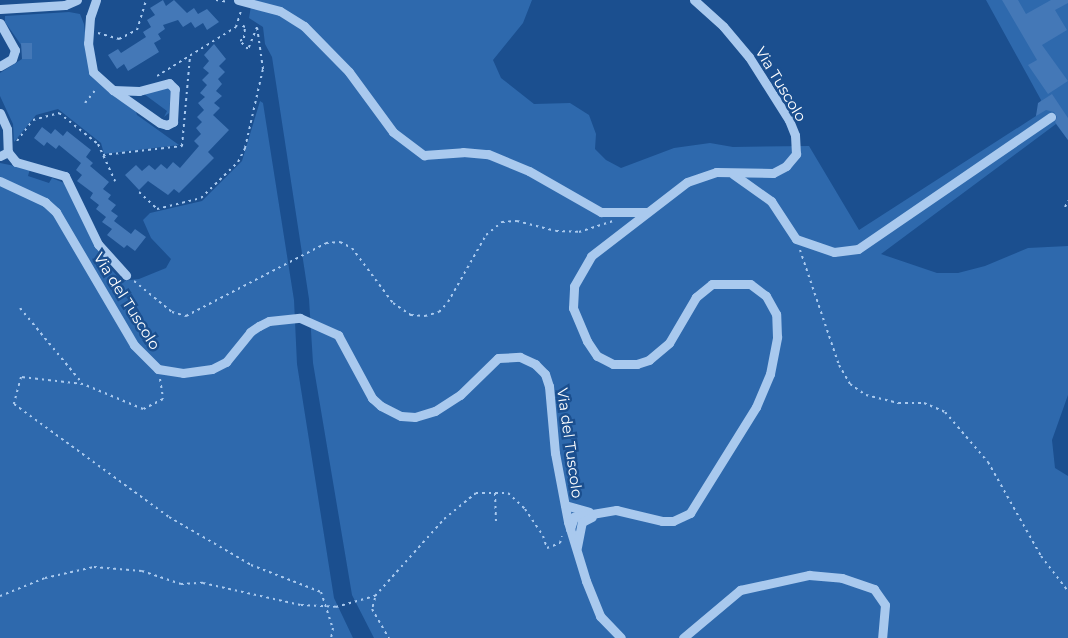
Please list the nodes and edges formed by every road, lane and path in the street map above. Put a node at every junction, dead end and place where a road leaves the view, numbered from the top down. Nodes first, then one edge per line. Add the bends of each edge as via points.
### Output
1 (77, 0) edge
2 (96, 0) edge
3 (146, 0) edge
4 (694, 0) edge
5 (241, 1) edge
6 (0, 9) edge
7 (0, 23) edge
8 (241, 26) dead end
9 (88, 31) junction
10 (190, 56) junction
11 (0, 66) edge
12 (94, 74) junction
13 (155, 77) dead end
14 (113, 90) junction
15 (85, 103) dead end
16 (0, 113) edge
17 (1051, 117) dead end
18 (4, 150) edge
19 (103, 155) junction
20 (716, 172) junction
21 (0, 180) edge
22 (115, 181) dead end
23 (139, 192) dead end
24 (1068, 201) edge
25 (1066, 207) dead end
26 (647, 212) junction
27 (628, 213) junction
28 (796, 239) junction
29 (126, 275) joint
30 (20, 308) dead end
31 (158, 369) junction
32 (83, 384) junction
33 (495, 493) junction
34 (565, 505) junction
35 (604, 512) junction
36 (496, 522) dead end
37 (569, 526) junction
38 (577, 552) junction
39 (1068, 591) edge
40 (0, 596) edge
41 (375, 596) junction
42 (326, 606) junction
43 (331, 638) edge
44 (389, 638) edge
45 (621, 638) edge
46 (683, 638) edge
47 (882, 638) edge

1 - 6 street via 66,4
2 - 9 street
3 - 9 path via 137,30 118,39
4 - 20 street, Via Tuscolo via 744,49 789,120 796,144 793,159 773,173
5 - 10 path via 236,27
5 - 27 street via 280,11 304,26 349,72 392,132 424,155 488,154 529,171 600,212
7 - 11 street via 15,50 12,59
8 - 23 path via 245,27 244,38 240,41 248,49 257,27 263,69 245,148 238,162 202,198 157,209
9 - 12 street via 89,60
10 - 13 path
10 - 19 path via 182,146
12 - 14 street
12 - 15 path via 92,77 100,84
14 - 14 street via 160,122 167,125 173,122 175,89 169,83 139,91
16 - 18 street via 7,129
17 - 28 street via 867,246 834,252
18 - 19 path via 33,120 59,113 98,144
18 - 29 street via 16,162 65,176 98,244
19 - 22 path
20 - 26 street, Via Tuscolo via 694,178
20 - 28 street via 734,174 757,189 783,215
21 - 31 street, Via del Tuscolo via 45,202 56,212 134,345
24 - 25 path
26 - 27 street
26 - 35 street, Via Tuscolo via 591,256 576,281 573,308 597,356 613,364 637,364 649,360 669,343 696,297 712,284 750,284 766,296 776,314 776,337 770,374 756,407 690,513 673,522 631,511
27 - 29 path via 603,226 579,232 556,231 517,221 502,222 486,235 448,302 439,312 425,316 411,315 392,303 352,248 340,242 326,243 186,316 172,312
28 - 39 path via 838,365 850,384 866,395 899,403 924,402 945,412 988,462 1041,556
30 - 32 path
31 - 32 path via 163,399 143,409
31 - 34 street, Via del Tuscolo via 183,373 212,369 226,362 250,332 259,326 269,321 300,318 338,335 372,398 381,406 401,416 415,417 435,411 454,399 492,361 504,357 528,360 540,368 547,380
32 - 42 path via 21,377 14,404 169,517 251,565 321,592
33 - 36 path
33 - 37 path via 508,493 524,509 548,548 560,543
33 - 41 path via 476,493 444,519
34 - 35 street via 583,512
34 - 37 street, Via del Tuscolo
35 - 37 street via 574,517
35 - 38 street via 582,522
37 - 38 street, Via del Tuscolo
38 - 45 street, Via del Tuscolo via 594,605 610,629
40 - 42 path via 45,578 94,567 142,571 181,584 203,583 301,605
41 - 42 path via 336,607
41 - 44 path via 372,609
42 - 43 path via 333,628
46 - 47 street via 740,590 785,578 824,575 855,581 874,589 885,605

